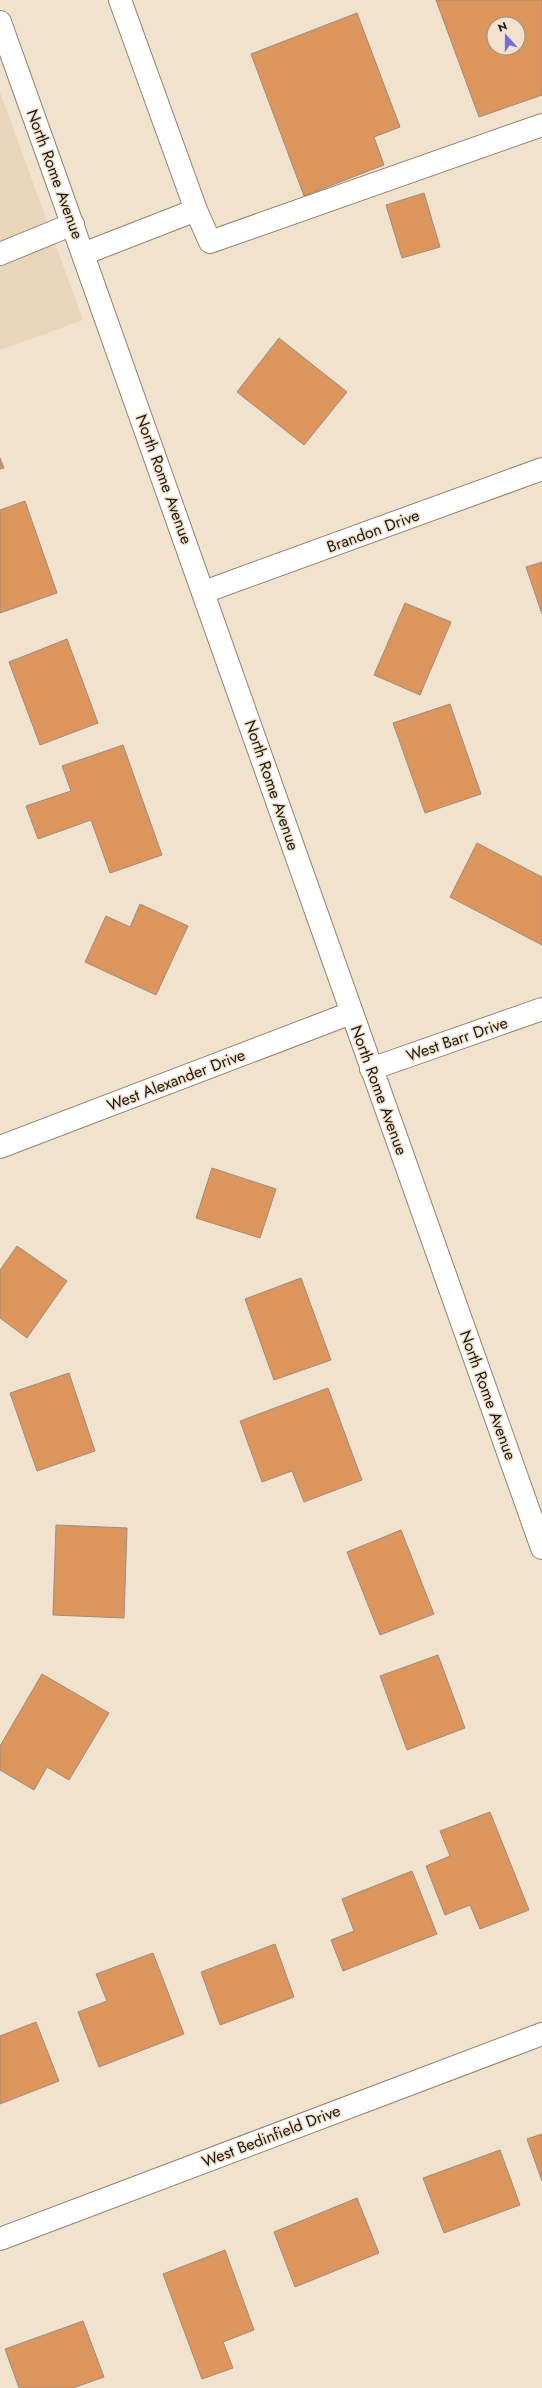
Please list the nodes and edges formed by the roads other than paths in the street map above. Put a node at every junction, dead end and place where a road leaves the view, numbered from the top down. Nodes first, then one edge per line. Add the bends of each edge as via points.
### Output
1 (120, 0) edge
2 (0, 22) edge
3 (542, 125) edge
4 (196, 210) junction
5 (73, 224) junction
6 (0, 254) edge
7 (83, 254) junction
8 (542, 469) edge
9 (204, 592) junction
10 (542, 1009) edge
11 (351, 1013) junction
12 (371, 1069) junction
13 (0, 1147) edge
14 (542, 1548) edge
15 (542, 2034) edge
16 (0, 2239) edge

1 - 4 street
2 - 5 street, North Rome Avenue
3 - 4 street via 210,242
4 - 7 street
5 - 6 street
5 - 7 street, North Rome Avenue
7 - 9 street, North Rome Avenue
8 - 9 street, Brandon Drive
9 - 11 street, North Rome Avenue
10 - 12 street, West Barr Drive
11 - 12 street, North Rome Avenue
11 - 13 street, West Alexander Drive
12 - 14 street, North Rome Avenue
15 - 16 street, West Bedinfield Drive

